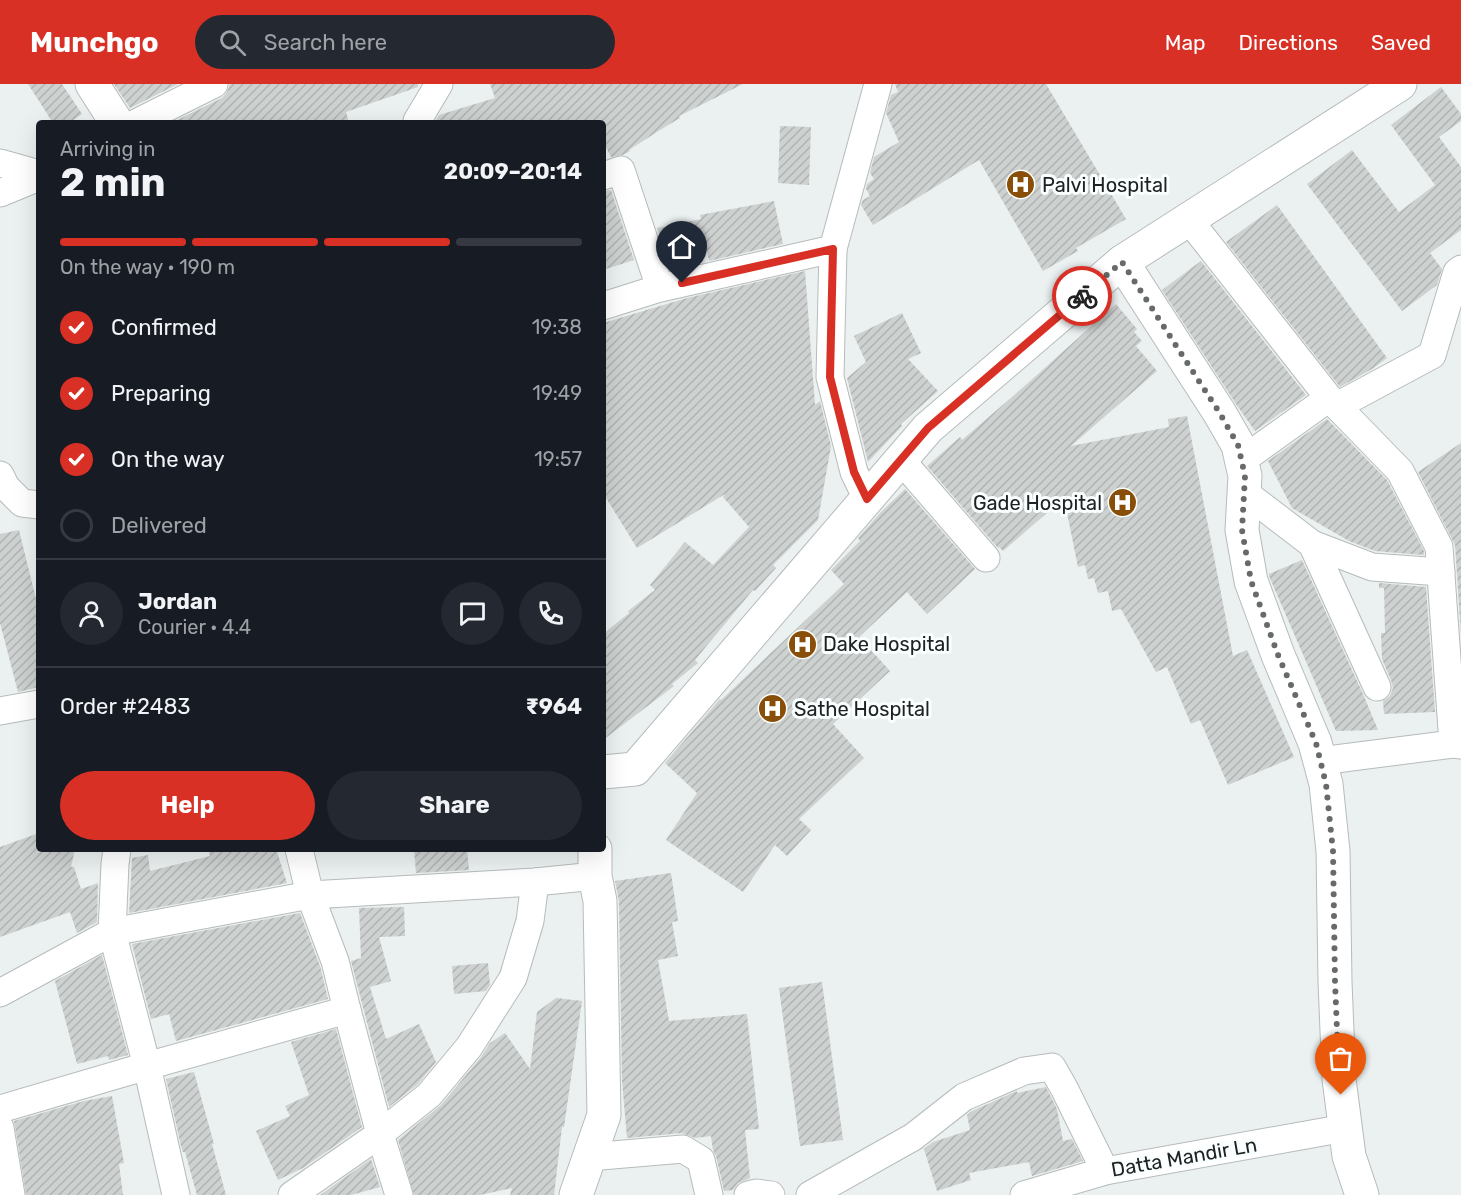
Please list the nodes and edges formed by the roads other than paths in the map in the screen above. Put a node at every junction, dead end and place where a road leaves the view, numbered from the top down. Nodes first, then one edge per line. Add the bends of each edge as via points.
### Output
1 (92, 84) edge
2 (214, 84) edge
3 (439, 84) edge
4 (878, 84) edge
5 (1400, 84) edge
6 (115, 120) edge
7 (142, 120) edge
8 (417, 120) edge
9 (0, 163) edge
10 (36, 174) edge
11 (606, 175) edge
12 (36, 176) edge
13 (0, 193) edge
14 (1189, 220) junction
15 (833, 249) junction
16 (1122, 262) junction
17 (1461, 268) edge
18 (660, 288) junction
19 (606, 305) edge
20 (1333, 402) junction
21 (900, 460) junction
22 (0, 475) edge
23 (1243, 476) junction
24 (867, 499) junction
25 (36, 505) edge
26 (1312, 544) junction
27 (986, 558) dead end
28 (1441, 572) junction
29 (1377, 687) dead end
30 (36, 705) edge
31 (0, 711) edge
32 (1457, 744) edge
33 (1320, 761) junction
34 (606, 772) edge
35 (117, 852) edge
36 (300, 852) edge
37 (595, 862) edge
38 (535, 882) junction
39 (310, 895) junction
40 (112, 932) junction
41 (0, 993) edge
42 (347, 1010) junction
43 (147, 1066) junction
44 (0, 1109) edge
45 (0, 1128) edge
46 (1345, 1128) junction
47 (381, 1134) junction
48 (589, 1157) junction
49 (1105, 1171) junction
50 (11, 1195) edge
51 (176, 1195) edge
52 (292, 1195) edge
53 (399, 1195) edge
54 (576, 1195) edge
55 (709, 1195) edge
56 (748, 1195) edge
57 (771, 1195) edge
58 (810, 1195) edge
59 (1024, 1195) edge
60 (1362, 1195) edge

1 - 6 street
2 - 7 street
3 - 8 street
4 - 15 street
5 - 14 street
9 - 10 street
11 - 18 street via 621,170
12 - 13 street
14 - 16 street
14 - 20 street
15 - 18 street
15 - 24 street via 830,377 854,472
16 - 21 street via 928,428
16 - 23 street via 1238,445
17 - 20 street via 1432,355
18 - 19 street
20 - 23 street
20 - 28 street via 1400,471 1439,546
21 - 24 street
21 - 27 street
22 - 25 street via 22,503
23 - 26 street
23 - 33 street via 1242,530 1251,581
24 - 34 street via 635,769
26 - 28 street via 1372,567
26 - 29 street
28 - 32 street
30 - 31 street
32 - 33 street
33 - 46 street via 1333,851 1339,1079
35 - 40 street
36 - 39 street
37 - 38 street
37 - 48 street via 600,901 604,1115
38 - 39 street
38 - 47 street via 530,921 513,978 469,1047 429,1095
39 - 40 street
39 - 42 street via 335,961
40 - 41 street
40 - 43 street
42 - 43 street
42 - 47 street
43 - 44 street
43 - 51 street
45 - 50 street
46 - 49 street, Datta Mandir Ln
46 - 60 street via 1349,1156
47 - 52 street
47 - 53 street
48 - 54 street
48 - 55 street via 683,1149 701,1160
49 - 58 street via 1052,1067 1024,1071 964,1096 913,1137
49 - 59 street, Datta Mandir Ln
56 - 57 street

